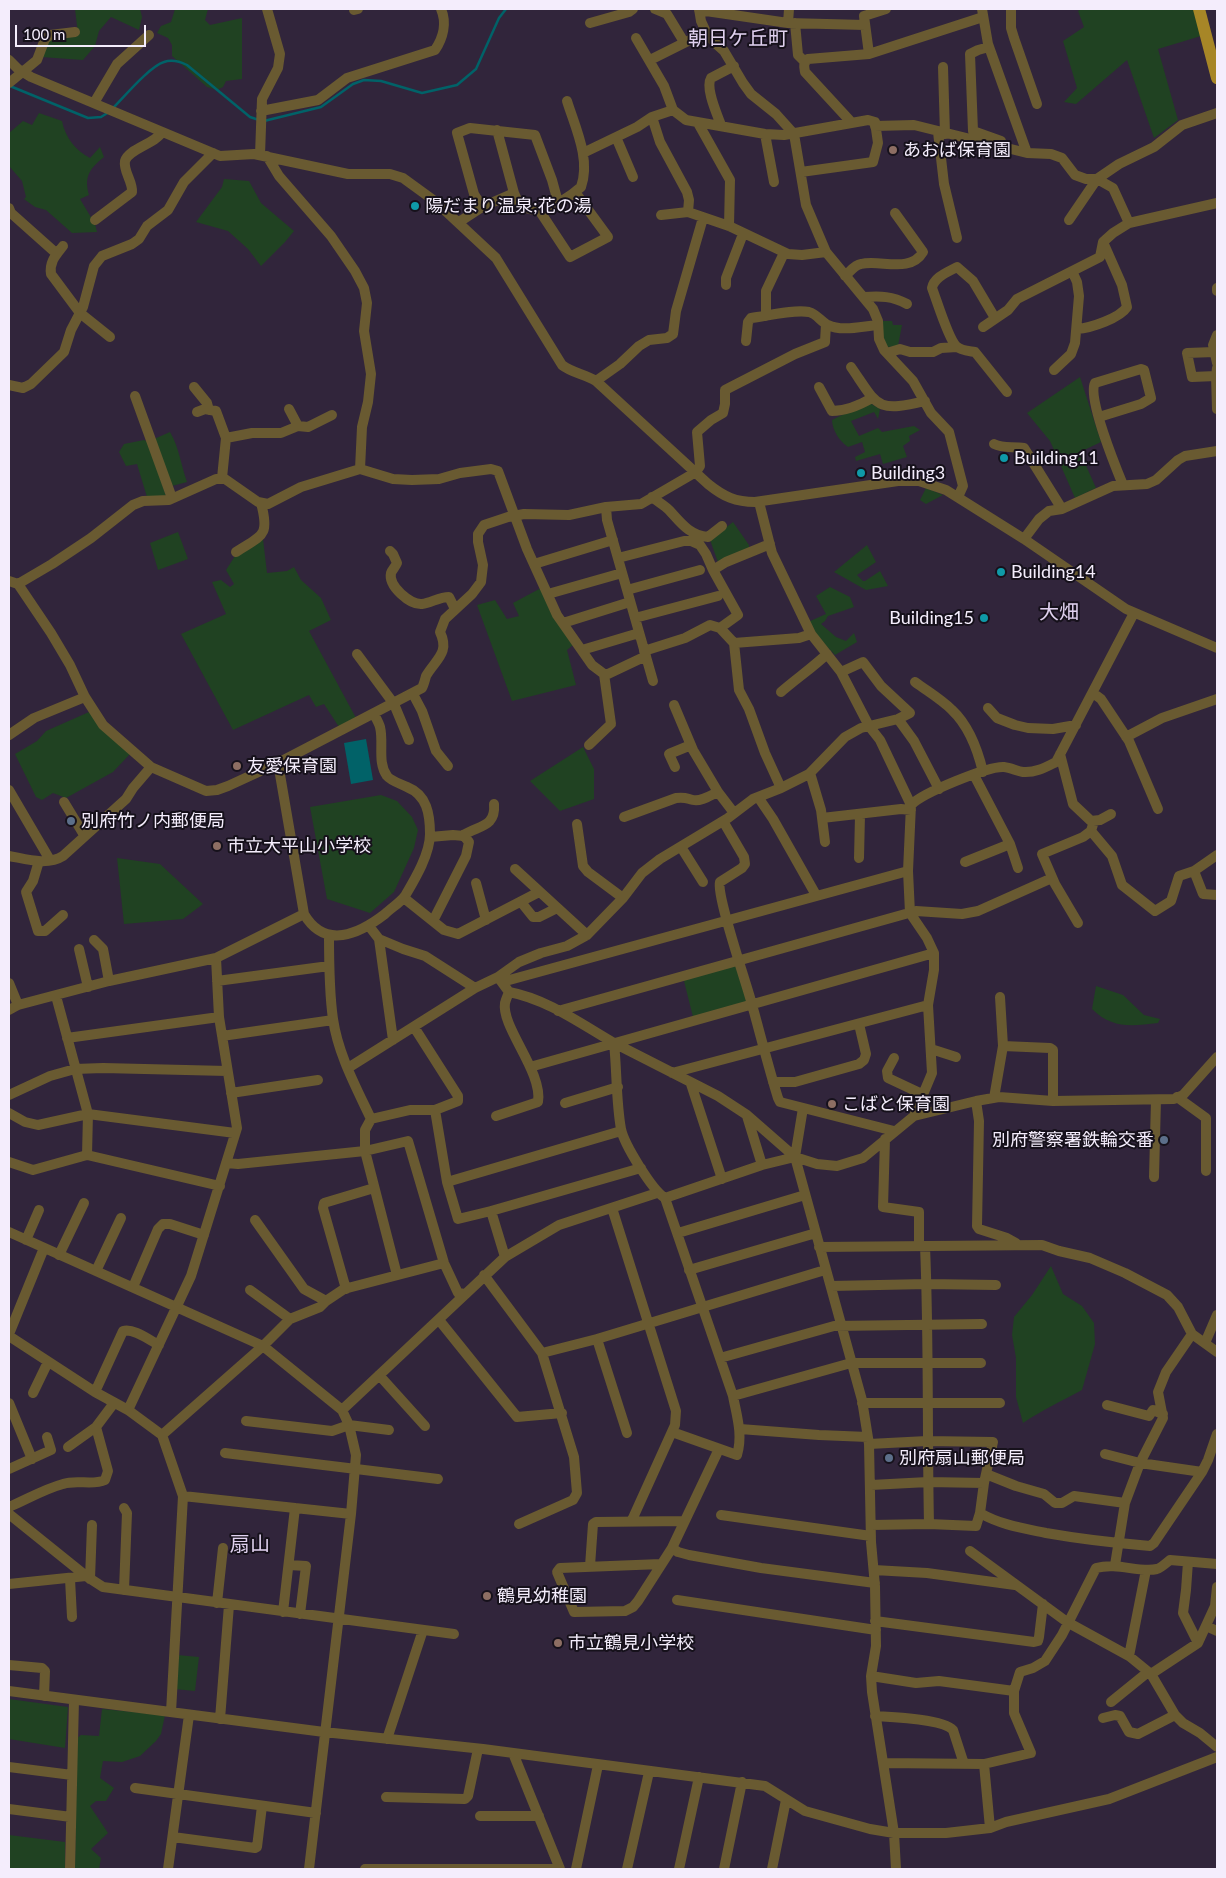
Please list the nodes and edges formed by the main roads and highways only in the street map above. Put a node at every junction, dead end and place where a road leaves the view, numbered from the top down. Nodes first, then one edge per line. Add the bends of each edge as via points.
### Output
1 (1199, 9) edge
2 (1217, 78) edge

1 - 2 main road

